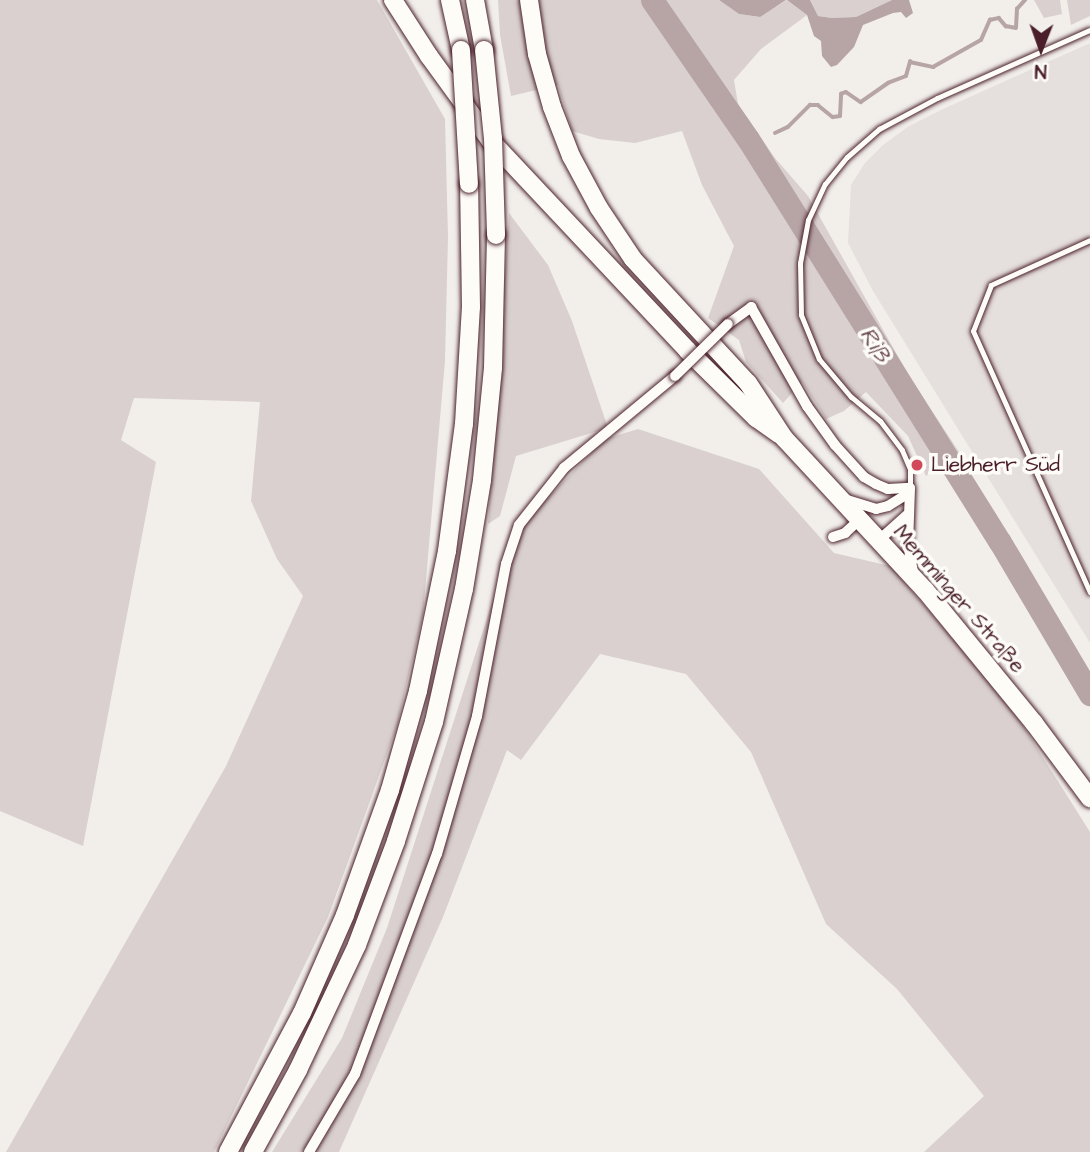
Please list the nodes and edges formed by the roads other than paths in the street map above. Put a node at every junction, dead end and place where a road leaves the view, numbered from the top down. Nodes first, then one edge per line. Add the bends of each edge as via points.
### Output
1 (393, 0) edge
2 (450, 0) edge
3 (455, 0) edge
4 (475, 0) edge
5 (483, 0) edge
6 (529, 0) edge
7 (1090, 30) edge
8 (461, 50) junction
9 (484, 50) junction
10 (1090, 240) edge
11 (785, 438) junction
12 (909, 491) junction
13 (836, 496) junction
14 (908, 515) junction
15 (859, 520) junction
16 (833, 537) dead end
17 (878, 541) junction
18 (915, 578) junction
19 (1090, 592) edge
20 (1090, 798) edge
21 (228, 1152) edge
22 (253, 1152) edge
23 (309, 1152) edge

1 - 11 main road via 490,140 687,350 756,418
2 - 8 main road
3 - 8 main road
4 - 9 main road
5 - 9 main road
6 - 11 main road via 537,54 552,107 599,208 633,259 748,383
7 - 12 lane via 879,129 847,157 816,202 803,241 801,314 819,359 902,450 910,469
8 - 21 main road, bridge via 469,184 470,334 447,551 418,691 390,790 341,925 302,1013
9 - 22 main road, bridge via 496,235 493,368 482,480 464,589 434,722 396,841 357,945
10 - 19 lane via 991,285 973,331
11 - 13 main road, Memminger Straße
12 - 13 street via 876,509
12 - 14 street
12 - 23 street, bridge via 888,489 864,477 835,445 807,406 751,307 564,468 519,525 506,564 477,716 437,854 355,1074
13 - 15 main road, Memminger Straße
14 - 17 street
14 - 18 street
15 - 16 street
15 - 17 main road, Memminger Straße
17 - 18 main road, Memminger Straße
18 - 20 main road, Memminger Straße

